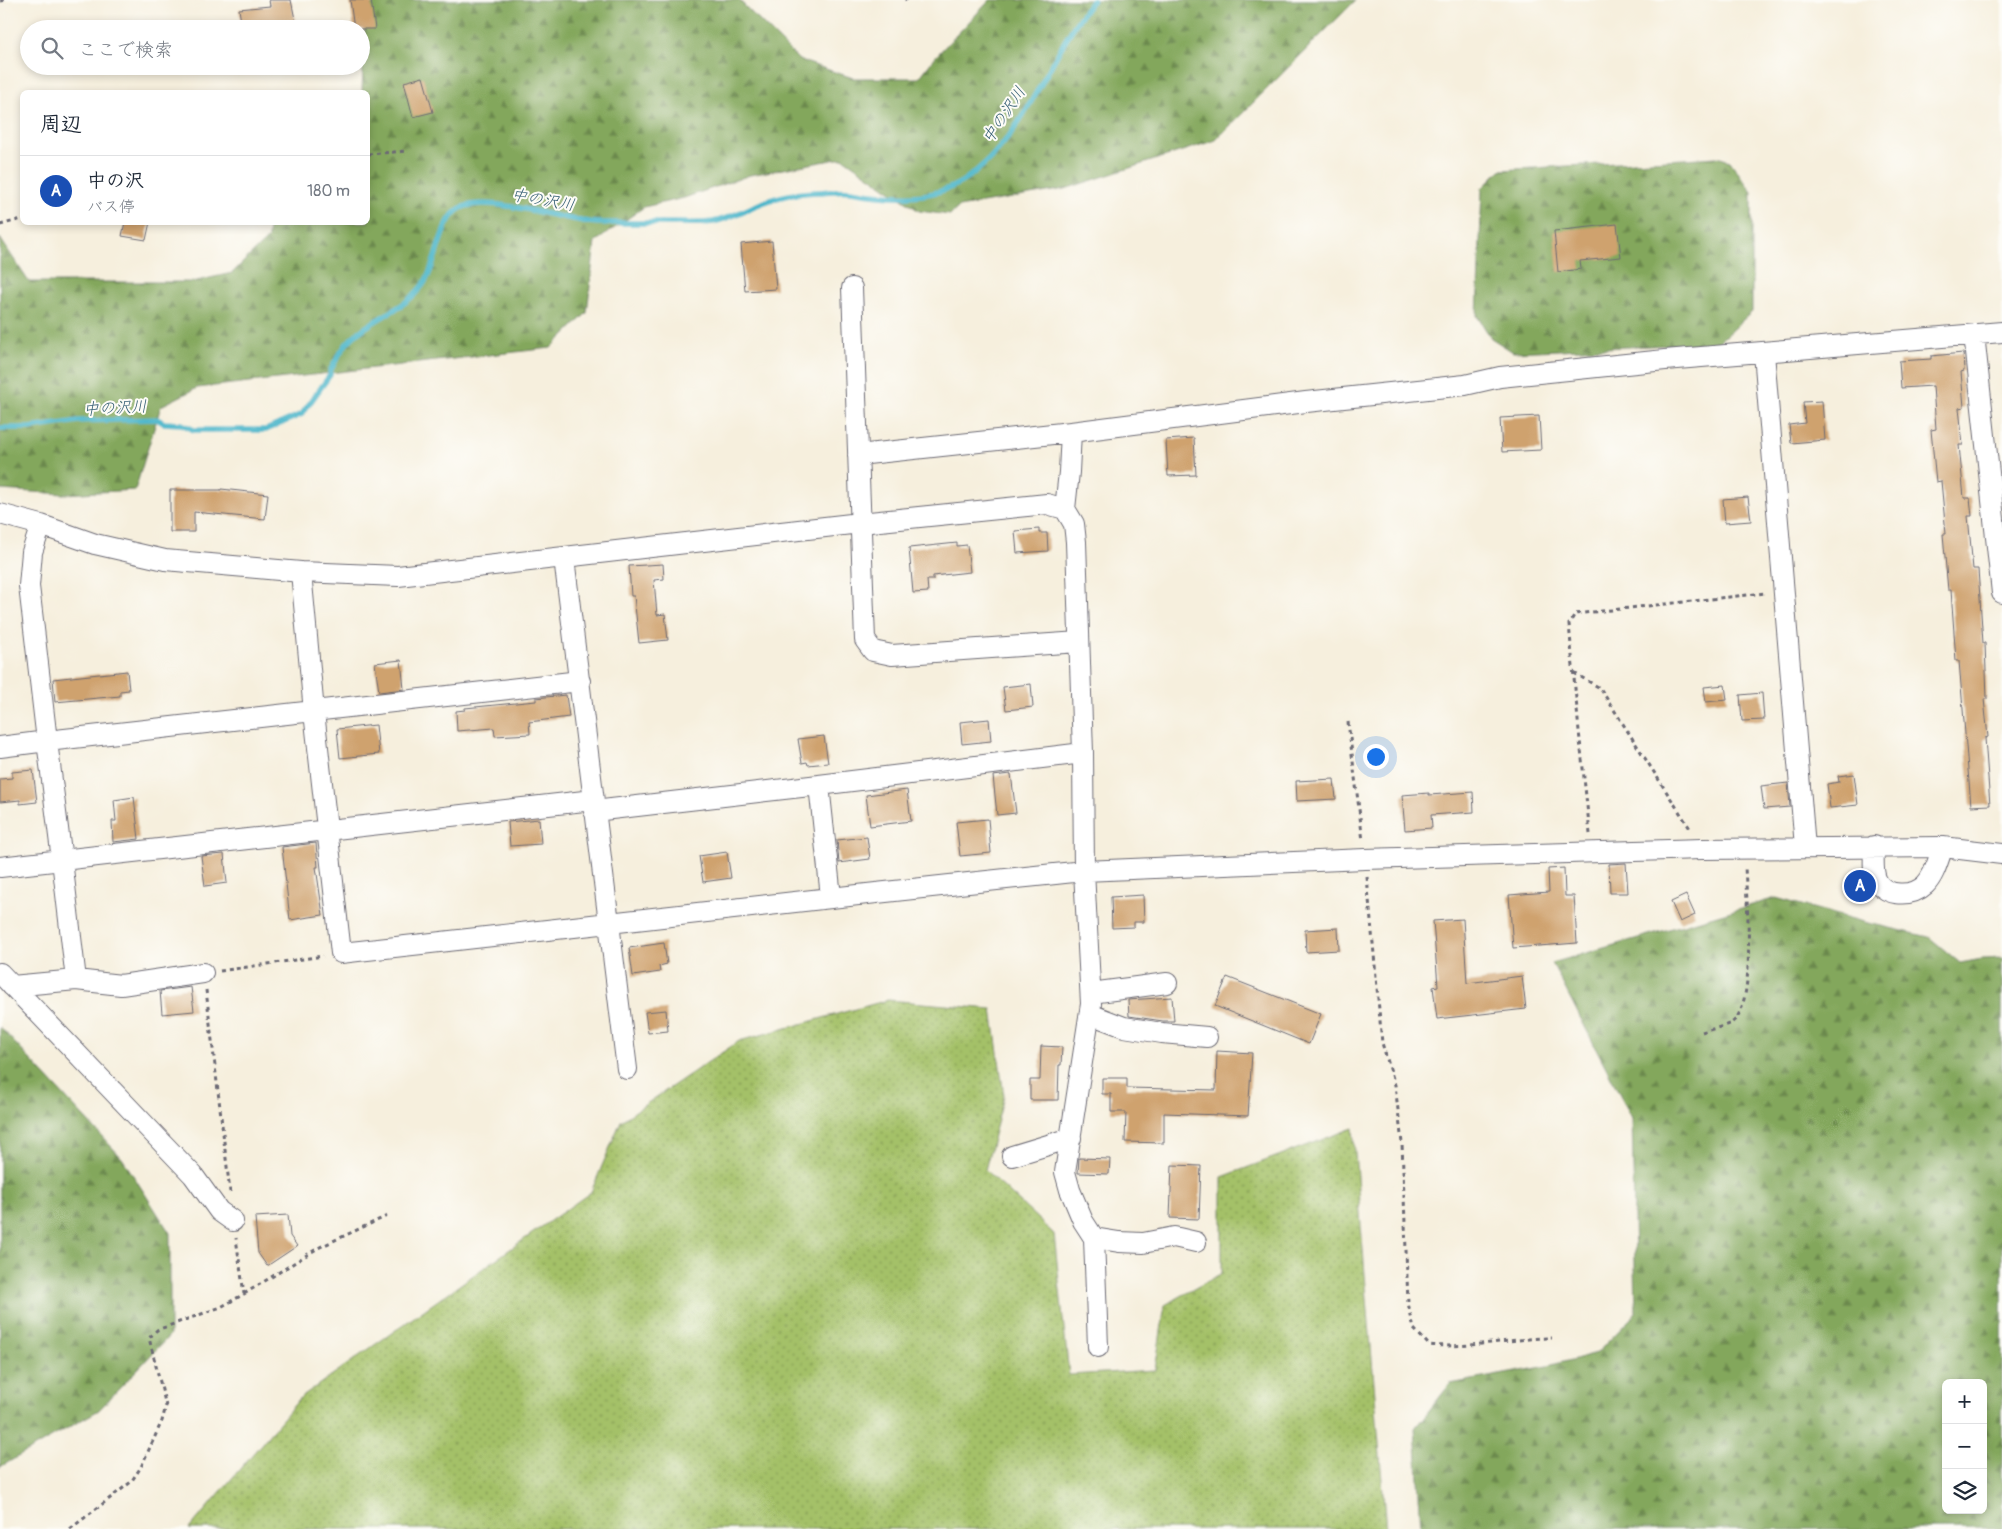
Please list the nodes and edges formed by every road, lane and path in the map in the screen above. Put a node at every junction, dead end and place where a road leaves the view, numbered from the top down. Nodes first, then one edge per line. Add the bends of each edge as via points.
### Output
1 (7, 0) edge
2 (0, 1) edge
3 (407, 151) dead end
4 (370, 154) edge
5 (20, 220) edge
6 (0, 225) edge
7 (852, 288) dead end
8 (2002, 332) edge
9 (1974, 334) junction
10 (1764, 353) junction
11 (1071, 432) junction
12 (858, 455) junction
13 (1065, 509) junction
14 (0, 514) edge
15 (860, 523) junction
16 (41, 525) junction
17 (564, 558) junction
18 (301, 572) junction
19 (1785, 590) junction
20 (2002, 593) edge
21 (1079, 642) junction
22 (1574, 672) junction
23 (580, 681) junction
24 (314, 712) junction
25 (1348, 722) dead end
26 (47, 741) junction
27 (0, 747) edge
28 (1083, 753) junction
29 (819, 785) junction
30 (594, 806) junction
31 (326, 830) junction
32 (1874, 846) junction
33 (1806, 847) junction
34 (1942, 847) junction
35 (1744, 848) junction
36 (1702, 849) junction
37 (1592, 852) junction
38 (2002, 854) edge
39 (1365, 859) junction
40 (62, 860) junction
41 (0, 866) edge
42 (1084, 871) junction
43 (831, 897) junction
44 (609, 924) junction
45 (204, 973) dead end
46 (6, 979) edge
47 (76, 980) junction
48 (1167, 983) dead end
49 (1091, 993) junction
50 (1090, 1014) junction
51 (1702, 1032) dead end
52 (1207, 1037) dead end
53 (628, 1069) dead end
54 (1071, 1138) junction
55 (1012, 1156) dead end
56 (386, 1216) dead end
57 (233, 1221) dead end
58 (1094, 1238) junction
59 (1196, 1242) dead end
60 (244, 1294) dead end
61 (1552, 1338) dead end
62 (1098, 1347) dead end

1 - 2 path
3 - 4 path
5 - 6 path
7 - 12 street
8 - 9 street
9 - 10 street
9 - 20 street
10 - 11 street via 1500,377 1465,385
10 - 19 street
11 - 12 street
11 - 13 street
12 - 15 street
13 - 15 street via 1047,504
13 - 21 street via 1074,524 1076,542
14 - 16 street
15 - 17 street
15 - 21 street via 865,640 873,651 892,655
16 - 18 street via 95,544 165,560
16 - 26 street via 32,552 29,586
17 - 18 street via 398,576
17 - 23 street
18 - 24 street
19 - 22 path via 1575,614 1569,624
19 - 33 street
21 - 28 street
22 - 36 path via 1600,688
22 - 37 path
23 - 24 street
23 - 30 street
24 - 26 street
24 - 31 street
25 - 39 path
26 - 27 street
26 - 40 street
28 - 29 street
28 - 42 street
29 - 30 street
29 - 43 street
30 - 31 street
30 - 44 street
31 - 40 street
31 - 44 street via 341,953
32 - 33 street
32 - 34 street
32 - 34 street via 1876,880 1885,890 1897,894 1913,893 1924,886 1934,873
33 - 35 street
34 - 38 street
35 - 36 street
35 - 51 path via 1749,953 1743,1007 1732,1022
36 - 37 street
37 - 39 street
39 - 42 street
39 - 61 path via 1382,1043 1395,1085 1400,1124 1408,1303 1414,1329 1429,1345 1448,1347
40 - 41 street
40 - 47 street
42 - 43 street
42 - 49 street
43 - 44 street
44 - 53 street
45 - 47 street via 121,985
46 - 47 street
46 - 57 street via 193,1175 219,1212
48 - 49 street
49 - 50 street
50 - 52 street via 1124,1027
50 - 54 street
54 - 55 street
54 - 58 street via 1065,1172 1083,1221
56 - 60 path via 318,1248
58 - 59 street via 1143,1243 1174,1237
58 - 62 street

